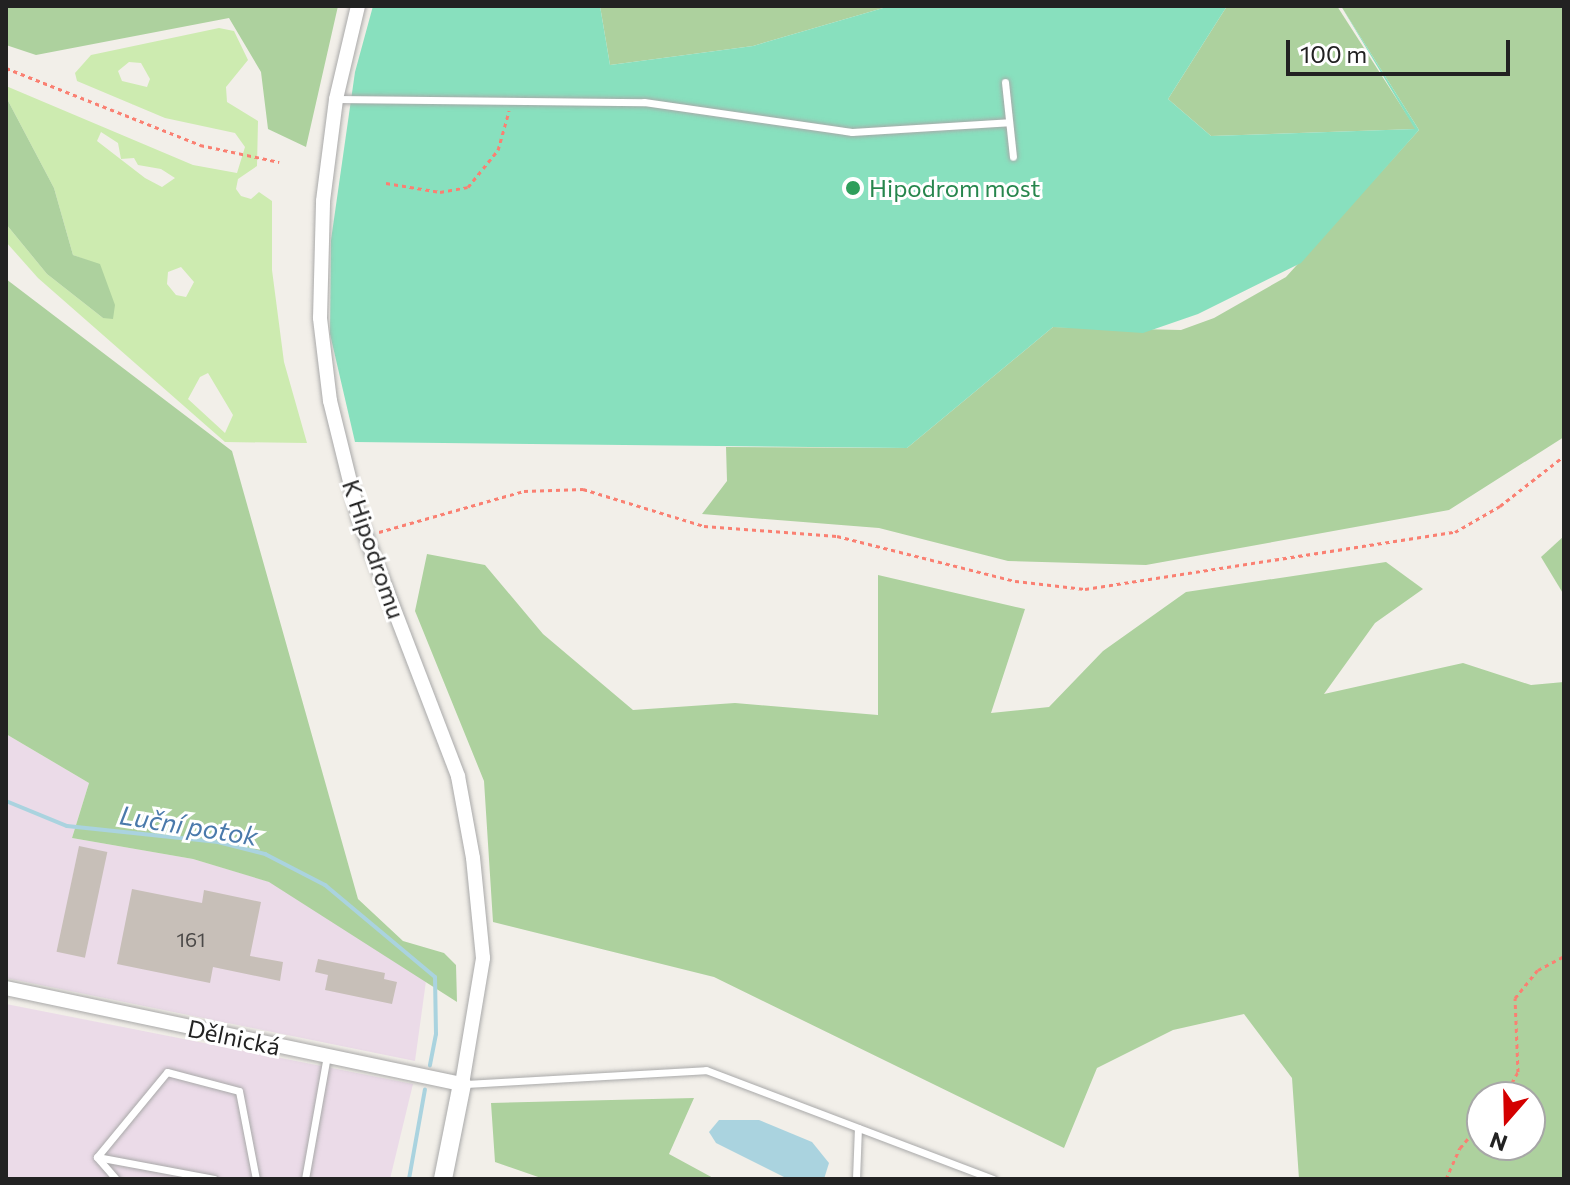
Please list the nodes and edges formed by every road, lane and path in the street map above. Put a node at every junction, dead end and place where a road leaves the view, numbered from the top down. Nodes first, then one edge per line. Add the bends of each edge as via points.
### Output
1 (358, 6) edge
2 (6, 68) edge
3 (1005, 82) dead end
4 (509, 98) junction
5 (336, 99) junction
6 (1009, 122) junction
7 (1013, 157) dead end
8 (279, 162) dead end
9 (386, 183) dead end
10 (1564, 456) edge
11 (366, 535) junction
12 (1564, 956) edge
13 (6, 988) edge
14 (327, 1056) junction
15 (1513, 1081) edge
16 (462, 1084) junction
17 (858, 1128) junction
18 (1466, 1141) edge
19 (97, 1157) junction
20 (116, 1179) edge
21 (214, 1179) edge
22 (256, 1179) edge
23 (305, 1179) edge
24 (443, 1179) edge
25 (856, 1179) edge
26 (993, 1179) edge
27 (1446, 1179) edge

1 - 5 street, K Hipodromu
2 - 8 path via 200,145
3 - 6 lane
4 - 5 lane
4 - 6 lane via 644,102 852,132
4 - 9 path via 509,119 498,150 468,187 440,192
5 - 11 street, K Hipodromu via 323,201 320,318 339,445
6 - 7 lane
10 - 11 path via 1500,506 1455,532 1085,589 1015,581 837,536 704,526 583,489 524,491
11 - 16 street, K Hipodromu via 458,776 473,858 483,958
12 - 15 path via 1538,970 1515,998 1518,1072
13 - 14 street, Dělnická
14 - 16 street, Dělnická
14 - 23 lane
16 - 17 lane via 706,1070
16 - 24 street
17 - 25 lane
17 - 26 lane
18 - 27 path
19 - 20 lane
19 - 21 lane
19 - 22 lane via 167,1072 239,1091

